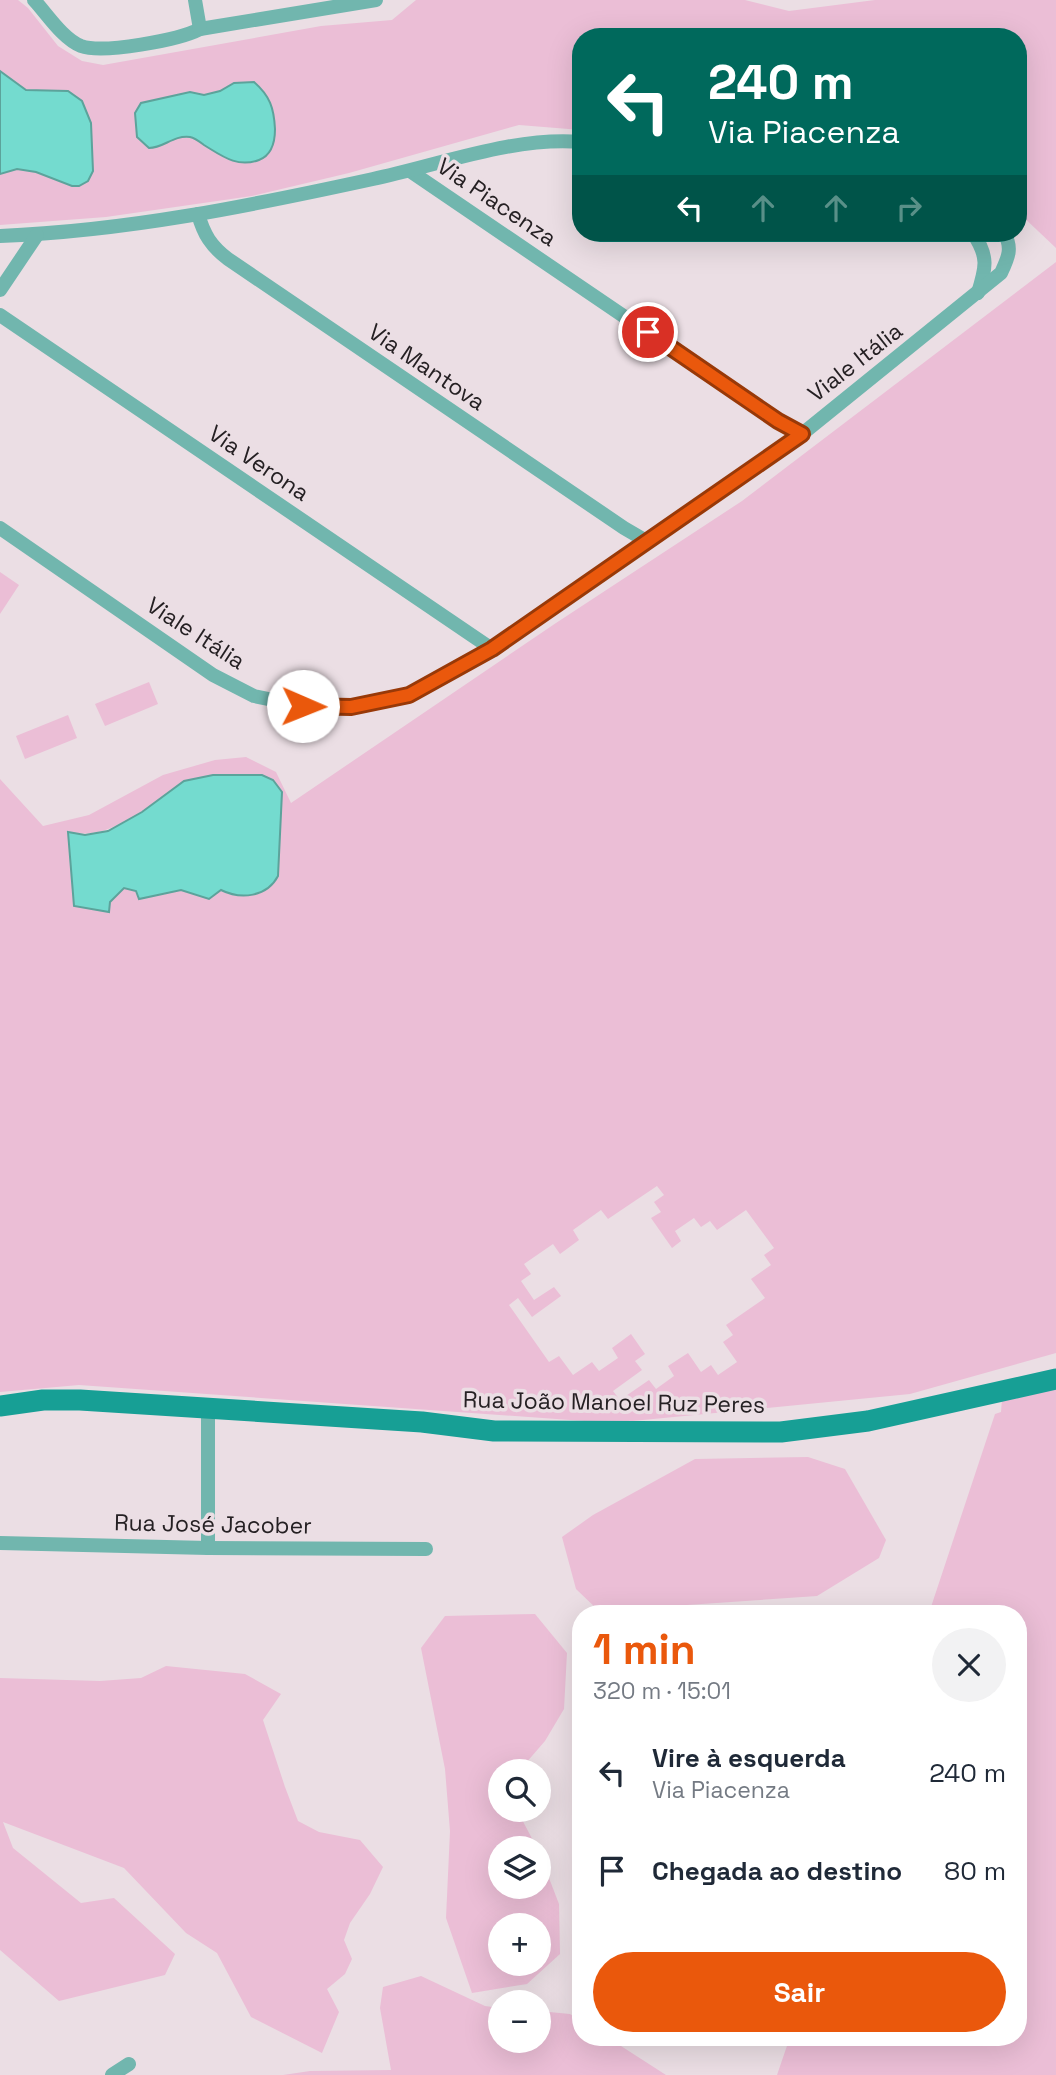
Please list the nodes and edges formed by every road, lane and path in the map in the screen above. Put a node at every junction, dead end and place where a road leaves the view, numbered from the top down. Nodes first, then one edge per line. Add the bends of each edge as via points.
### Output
1 (34, 0) edge
2 (195, 0) edge
3 (376, 0) edge
4 (200, 29) junction
5 (572, 141) edge
6 (410, 171) junction
7 (198, 215) junction
8 (37, 235) junction
9 (0, 236) edge
10 (979, 242) edge
11 (1009, 242) edge
12 (0, 290) edge
13 (977, 295) junction
14 (0, 316) edge
15 (802, 434) junction
16 (0, 528) edge
17 (648, 542) junction
18 (492, 649) junction
19 (1056, 1379) edge
20 (0, 1406) edge
21 (208, 1407) junction
22 (0, 1543) edge
23 (208, 1548) junction
24 (426, 1549) dead end
25 (129, 2064) dead end
26 (112, 2075) edge

1 - 4 street via 81,46 102,49 186,37
2 - 4 street
3 - 4 street
5 - 6 street via 527,142
6 - 7 street
6 - 15 street, Via Piacenza
7 - 8 street
7 - 17 street, Via Mantova via 204,236 228,259
8 - 9 street
8 - 12 street
10 - 13 street via 986,264
11 - 13 street, Viale Itália via 1010,253 1001,274
13 - 15 street, Viale Itália
14 - 18 street, Via Verona
15 - 17 street, Viale Itália
16 - 18 street, Viale Itália via 213,675 254,696 303,706 351,707 409,695
17 - 18 street, Viale Itália
19 - 21 street, Rua João Manoel Ruz Peres via 868,1421 781,1432 494,1431
20 - 21 street, Rua João Manoel Ruz Peres via 43,1400
21 - 23 street
22 - 23 street, Rua José Jacober
23 - 24 street, Rua José Jacober
25 - 26 street

